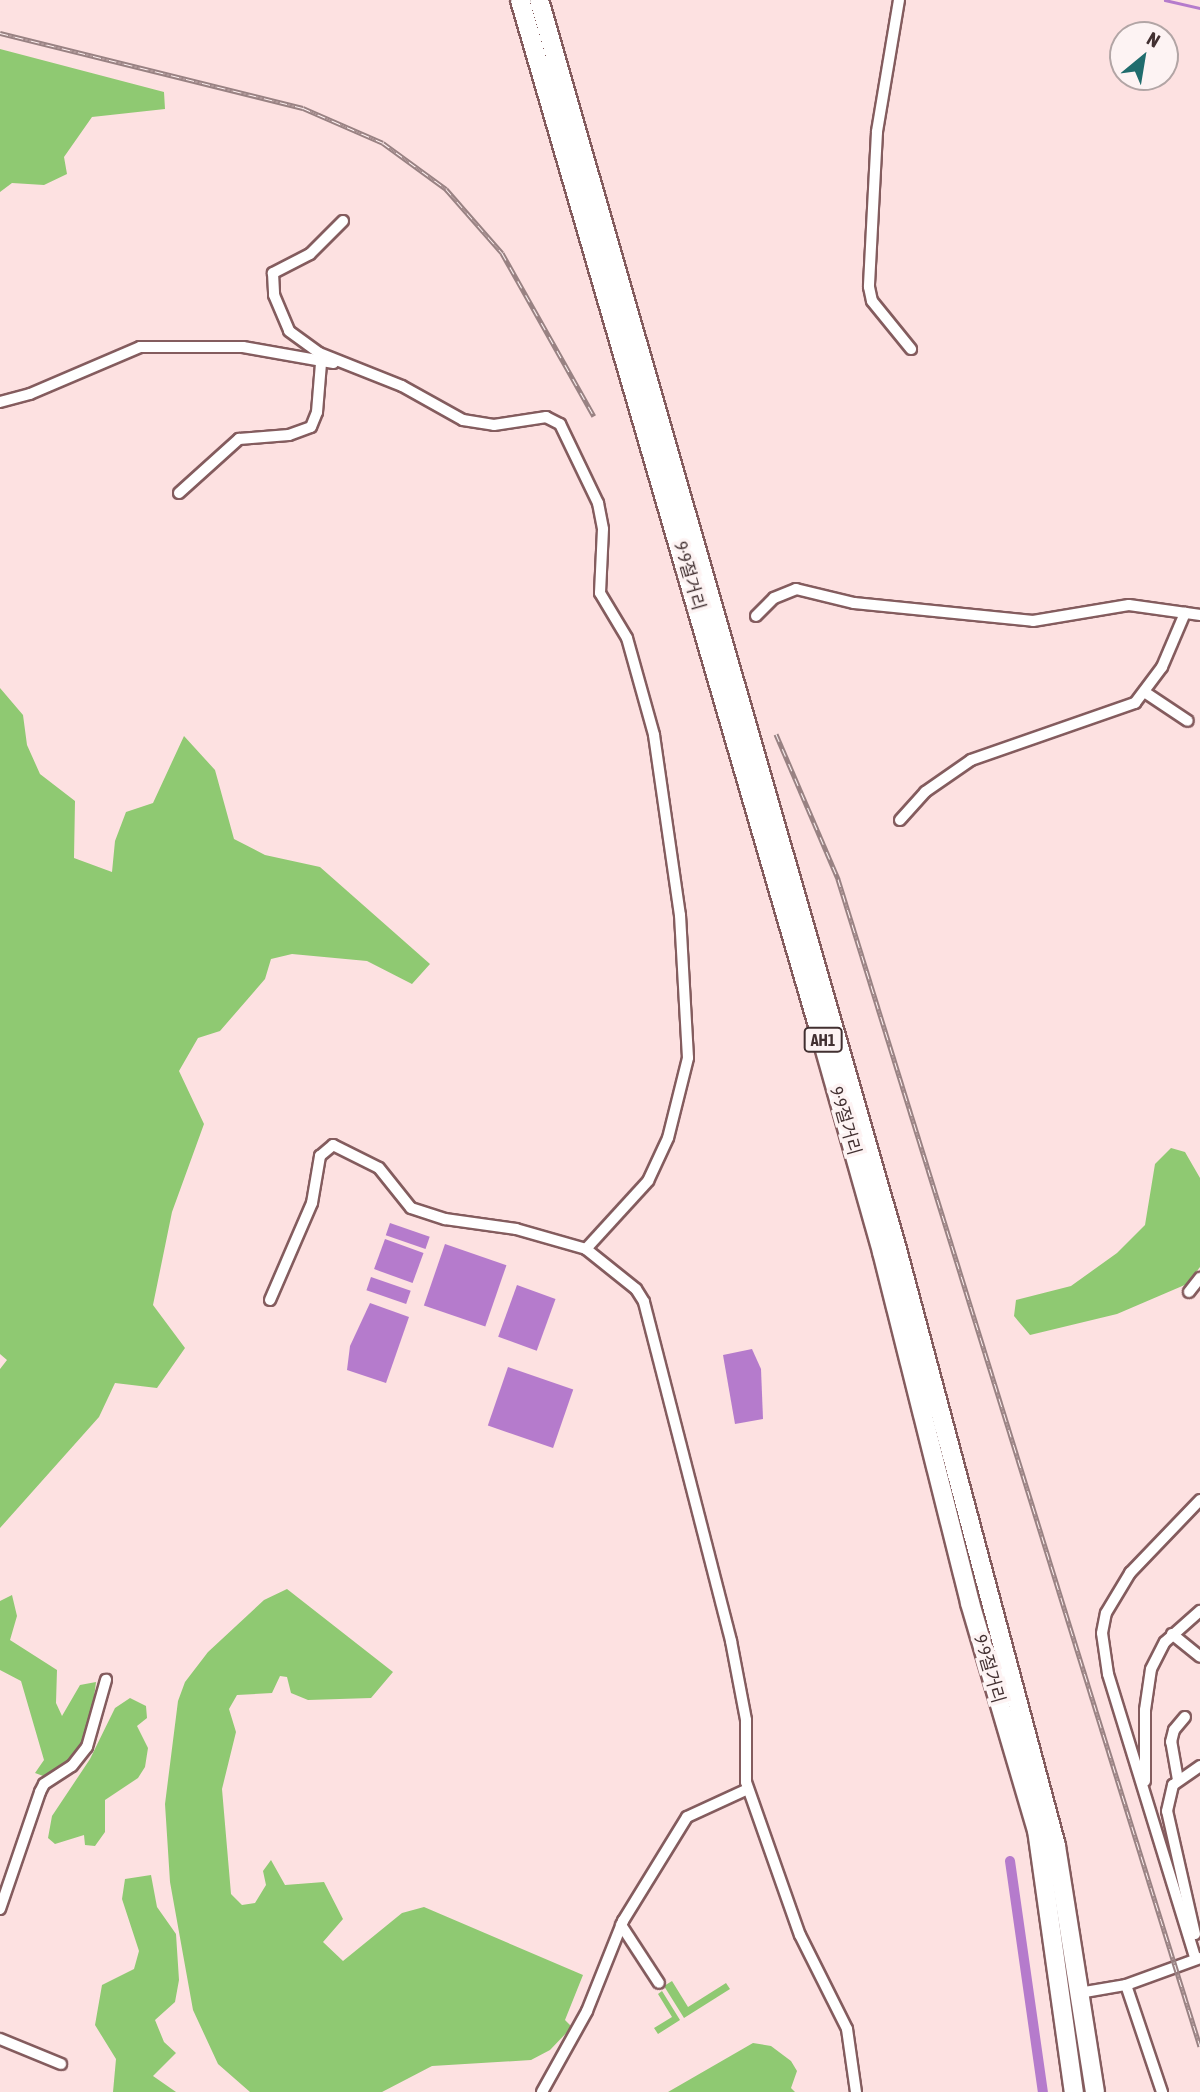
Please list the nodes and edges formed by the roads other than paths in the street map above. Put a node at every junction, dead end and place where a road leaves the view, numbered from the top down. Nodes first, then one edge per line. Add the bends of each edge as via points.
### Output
1 (520, 0) edge
2 (539, 0) edge
3 (899, 0) edge
4 (343, 221) dead end
5 (911, 349) dead end
6 (321, 363) junction
7 (342, 363) junction
8 (0, 401) edge
9 (179, 493) dead end
10 (1185, 613) junction
11 (1200, 615) edge
12 (756, 617) dead end
13 (1146, 693) junction
14 (1188, 721) dead end
15 (900, 820) dead end
16 (586, 1249) junction
17 (1200, 1278) edge
18 (1189, 1292) dead end
19 (270, 1300) dead end
20 (1200, 1500) edge
21 (1200, 1611) edge
22 (1172, 1634) junction
23 (1200, 1657) edge
24 (106, 1680) dead end
25 (1185, 1717) dead end
26 (1200, 1766) edge
27 (1178, 1780) junction
28 (748, 1789) junction
29 (1144, 1791) junction
30 (1200, 1899) edge
31 (1188, 1904) junction
32 (0, 1909) edge
33 (621, 1925) junction
34 (1198, 1956) edge
35 (659, 1983) dead end
36 (1126, 1985) junction
37 (1079, 1993) junction
38 (0, 2039) edge
39 (61, 2064) dead end
40 (542, 2092) edge
41 (856, 2092) edge
42 (1074, 2092) edge
43 (1095, 2092) edge
44 (1162, 2092) edge

1 - 42 highway, 9·9절거리 / AH1 via 823,1043 882,1252 970,1603 1037,1830
2 - 37 highway, 9·9절거리 / AH1 via 901,1267 1056,1846
3 - 5 street via 877,132 869,287 872,301
4 - 7 street via 310,254 277,268 272,283 294,338
6 - 7 street
6 - 8 street via 243,347 140,347 30,394
6 - 9 street via 312,427 289,435 239,439
7 - 16 street via 402,386 463,420 494,425 531,417 554,419 572,445 598,503 603,529 600,593 627,638 654,735 680,915 689,1024 688,1058 668,1138 648,1181
10 - 11 street
10 - 12 street via 1129,605 1033,621 854,604 796,589 774,598
10 - 13 street
13 - 14 street
13 - 15 street via 1121,710 971,760 925,792
16 - 19 street via 516,1229 423,1214 411,1209 379,1168 351,1150 328,1145 320,1156 312,1203
16 - 28 street via 636,1289 644,1302 731,1641 746,1720
17 - 18 street
20 - 29 street via 1130,1573 1106,1613 1102,1633 1108,1674
21 - 22 street
22 - 23 street
22 - 29 street via 1151,1669 1144,1710
24 - 32 street via 87,1747 40,1792
25 - 27 street via 1171,1742
26 - 27 street
27 - 31 street via 1167,1811
28 - 33 street via 688,1817
28 - 41 street via 800,1935 847,2029
29 - 34 street
30 - 31 street
31 - 34 street
33 - 35 street
33 - 40 street via 587,2011
34 - 36 street
36 - 37 street
36 - 44 street
37 - 43 highway, 9·9절거리 / AH1
38 - 39 street

